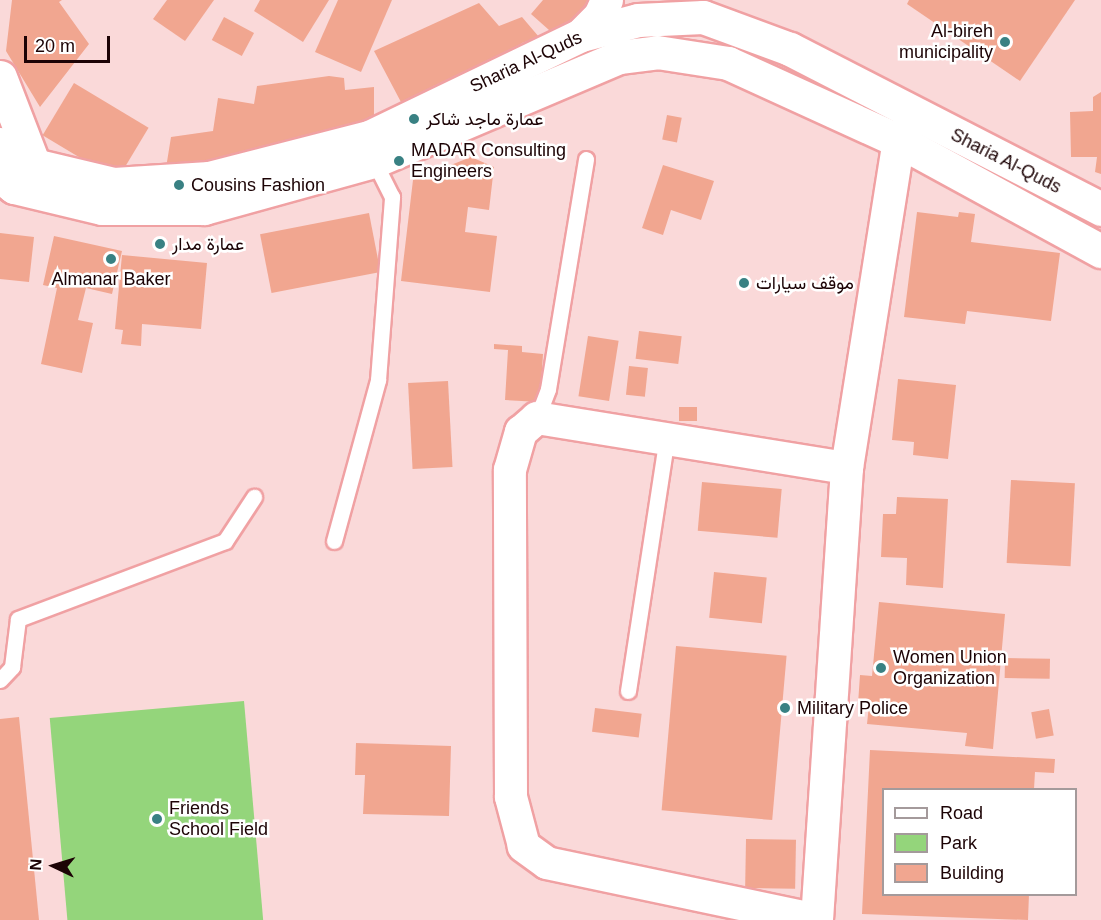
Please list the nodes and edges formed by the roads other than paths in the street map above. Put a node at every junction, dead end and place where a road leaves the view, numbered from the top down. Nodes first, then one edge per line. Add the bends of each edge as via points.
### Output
1 (607, 0) edge
2 (692, 8) edge
3 (581, 35) junction
4 (0, 77) edge
5 (907, 128) junction
6 (0, 144) edge
7 (586, 159) dead end
8 (374, 161) junction
9 (12, 179) edge
10 (1101, 209) edge
11 (1101, 250) edge
12 (537, 418) junction
13 (667, 437) junction
14 (847, 468) junction
15 (254, 498) dead end
16 (334, 541) dead end
17 (0, 680) edge
18 (628, 691) dead end
19 (818, 920) edge

1 - 3 street via 600,16
2 - 3 main road, Sharia Al-Quds
2 - 5 main road, Sharia Al-Quds via 790,49
3 - 9 main road, Sharia Al-Quds via 369,137 209,178 114,184
4 - 9 main road
5 - 8 main road, Sharia Al-Quds via 728,63 657,52 618,57
5 - 10 main road, Sharia Al-Quds
5 - 11 main road, Sharia Al-Quds
5 - 14 street
6 - 9 main road, Sharia Al-Quds
7 - 12 lane via 548,389
8 - 9 main road, Sharia Al-Quds via 204,208 102,208
8 - 16 lane via 392,197 378,380
12 - 13 street
12 - 19 street via 521,432 510,470 511,797 524,846 547,863
13 - 14 street
13 - 18 lane
14 - 19 street
15 - 17 lane via 225,541 18,619 12,667

